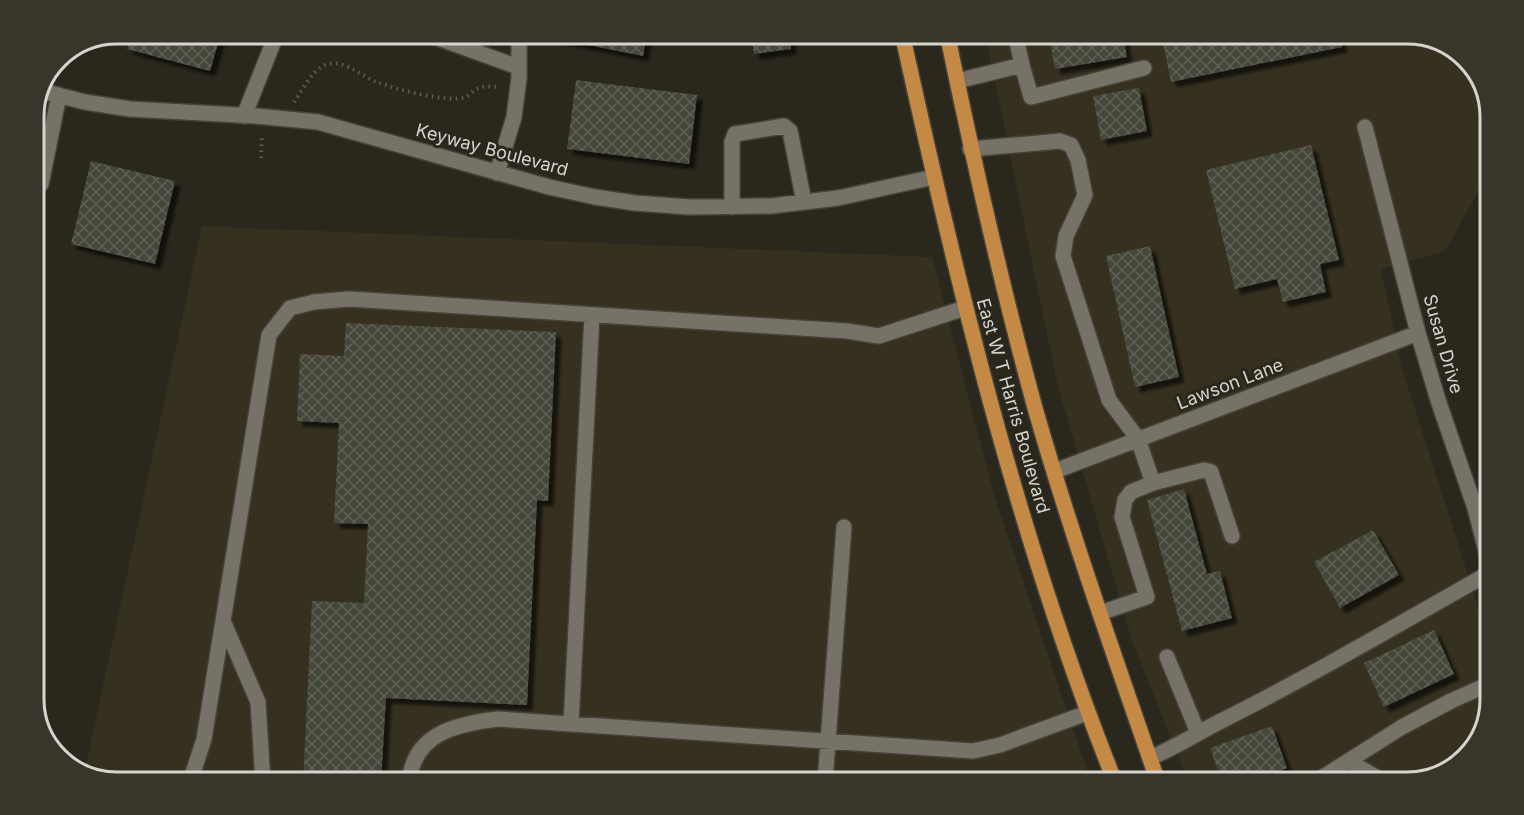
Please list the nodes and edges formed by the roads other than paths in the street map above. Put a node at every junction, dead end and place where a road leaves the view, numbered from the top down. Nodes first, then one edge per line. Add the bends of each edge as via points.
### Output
1 (273, 43) edge
2 (452, 43) edge
3 (519, 43) edge
4 (904, 43) edge
5 (949, 43) edge
6 (1017, 43) edge
7 (1022, 64) junction
8 (518, 67) junction
9 (1144, 68) dead end
10 (957, 81) junction
11 (48, 92) edge
12 (59, 95) junction
13 (244, 116) junction
14 (1365, 127) dead end
15 (970, 148) junction
16 (44, 169) edge
17 (497, 173) junction
18 (934, 177) junction
19 (804, 202) junction
20 (732, 207) junction
21 (965, 308) junction
22 (592, 315) junction
23 (1418, 333) junction
24 (1138, 439) junction
25 (1055, 471) junction
26 (1153, 483) junction
27 (844, 527) dead end
28 (1480, 528) edge
29 (1232, 536) dead end
30 (1480, 577) edge
31 (1100, 613) junction
32 (223, 621) junction
33 (1167, 657) dead end
34 (1480, 688) edge
35 (1087, 713) junction
36 (571, 724) junction
37 (1198, 733) junction
38 (827, 742) junction
39 (1150, 758) junction
40 (1348, 761) junction
41 (193, 772) edge
42 (262, 772) edge
43 (411, 772) edge
44 (826, 772) edge
45 (1111, 772) edge
46 (1155, 772) edge
47 (1332, 772) edge
48 (1367, 772) edge

1 - 13 street
2 - 8 street
3 - 8 street
4 - 18 main road, East W T Harris Boulevard
5 - 10 main road, East W T Harris Boulevard
6 - 7 street
7 - 9 street via 1030,97
7 - 10 street
8 - 17 street via 514,117
10 - 15 main road, East W T Harris Boulevard
11 - 12 street, Keyway Boulevard
12 - 13 street, Keyway Boulevard via 130,109
12 - 16 street
13 - 17 street, Keyway Boulevard via 318,122
14 - 23 street, Susan Drive
15 - 24 street via 1060,141 1071,145 1085,195 1066,236 1063,256 1109,400
15 - 25 main road, East W T Harris Boulevard via 1003,287
17 - 20 street, Keyway Boulevard via 615,200
18 - 19 street, Keyway Boulevard
18 - 21 main road, East W T Harris Boulevard
19 - 20 street, Keyway Boulevard
19 - 20 street via 790,131 784,126 735,134
21 - 22 street via 879,336
21 - 35 main road, East W T Harris Boulevard via 1010,477
22 - 32 street via 349,299 290,308 269,335
22 - 36 street
23 - 24 street, Lawson Lane
23 - 28 street, Susan Drive
24 - 25 street, Lawson Lane
24 - 26 street
25 - 31 main road, East W T Harris Boulevard
26 - 29 street via 1204,470 1211,472
26 - 31 street via 1131,492 1122,517 1147,597
27 - 38 street
30 - 37 street
31 - 39 main road, East W T Harris Boulevard
32 - 41 street via 204,739
32 - 42 street via 258,702
33 - 37 street
34 - 40 street via 1402,727
35 - 38 street via 973,751
35 - 45 main road, East W T Harris Boulevard
36 - 38 street
36 - 43 street via 498,719 470,722 429,741 414,758
37 - 39 street
38 - 44 street
39 - 46 main road, East W T Harris Boulevard
40 - 47 street
40 - 48 street

